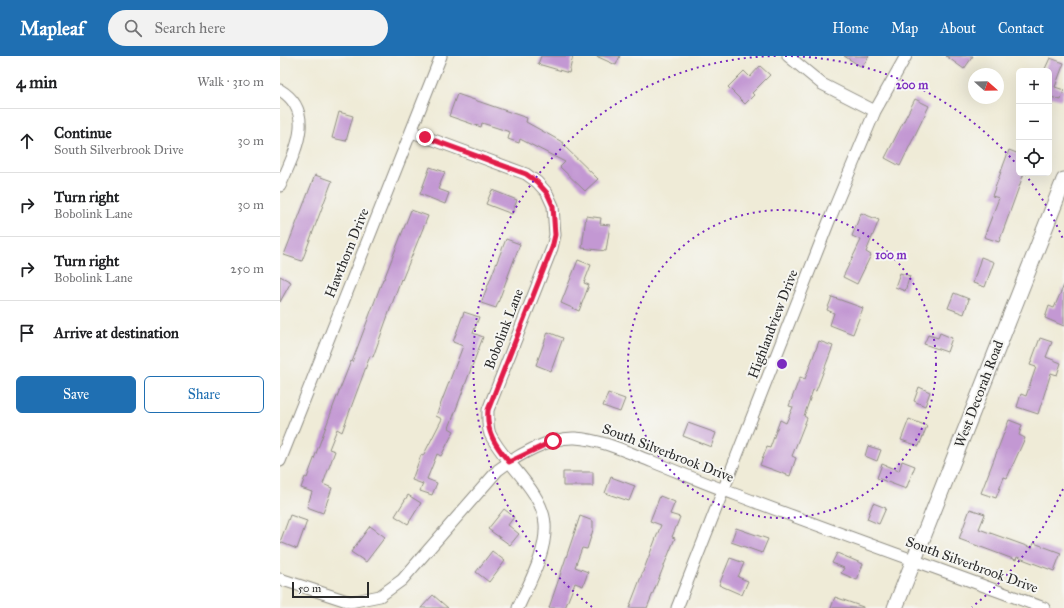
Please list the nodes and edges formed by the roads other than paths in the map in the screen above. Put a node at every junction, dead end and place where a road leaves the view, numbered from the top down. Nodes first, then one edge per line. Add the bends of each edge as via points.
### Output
1 (441, 56) edge
2 (788, 56) edge
3 (906, 56) edge
4 (280, 90) edge
5 (875, 111) junction
6 (412, 132) junction
7 (1064, 180) edge
8 (280, 186) edge
9 (280, 461) edge
10 (509, 462) junction
11 (724, 490) junction
12 (914, 560) junction
13 (280, 579) edge
14 (518, 608) edge
15 (676, 608) edge
16 (895, 608) edge
17 (1044, 608) edge

1 - 6 street, Hawthorn Drive
2 - 5 street via 822,84
3 - 5 street, Highlandview Drive
4 - 8 street via 286,93 299,109 300,123 299,140
5 - 11 street, Highlandview Drive via 831,216
6 - 9 street, Hawthorn Drive
6 - 10 street, Bobolink Lane via 526,174 547,193 553,206 555,235 552,248 488,410 490,434
7 - 12 street, West Decorah Road
10 - 11 street, South Silverbrook Drive via 553,441 573,438 591,440 616,447
10 - 13 street, South Silverbrook Drive via 498,470 402,580 380,596 350,602
10 - 14 street, Bobolink Lane via 538,503 545,524 544,543
11 - 12 street, South Silverbrook Drive
11 - 15 street, Highlandview Drive
12 - 16 street, West Decorah Road
12 - 17 street, South Silverbrook Drive

